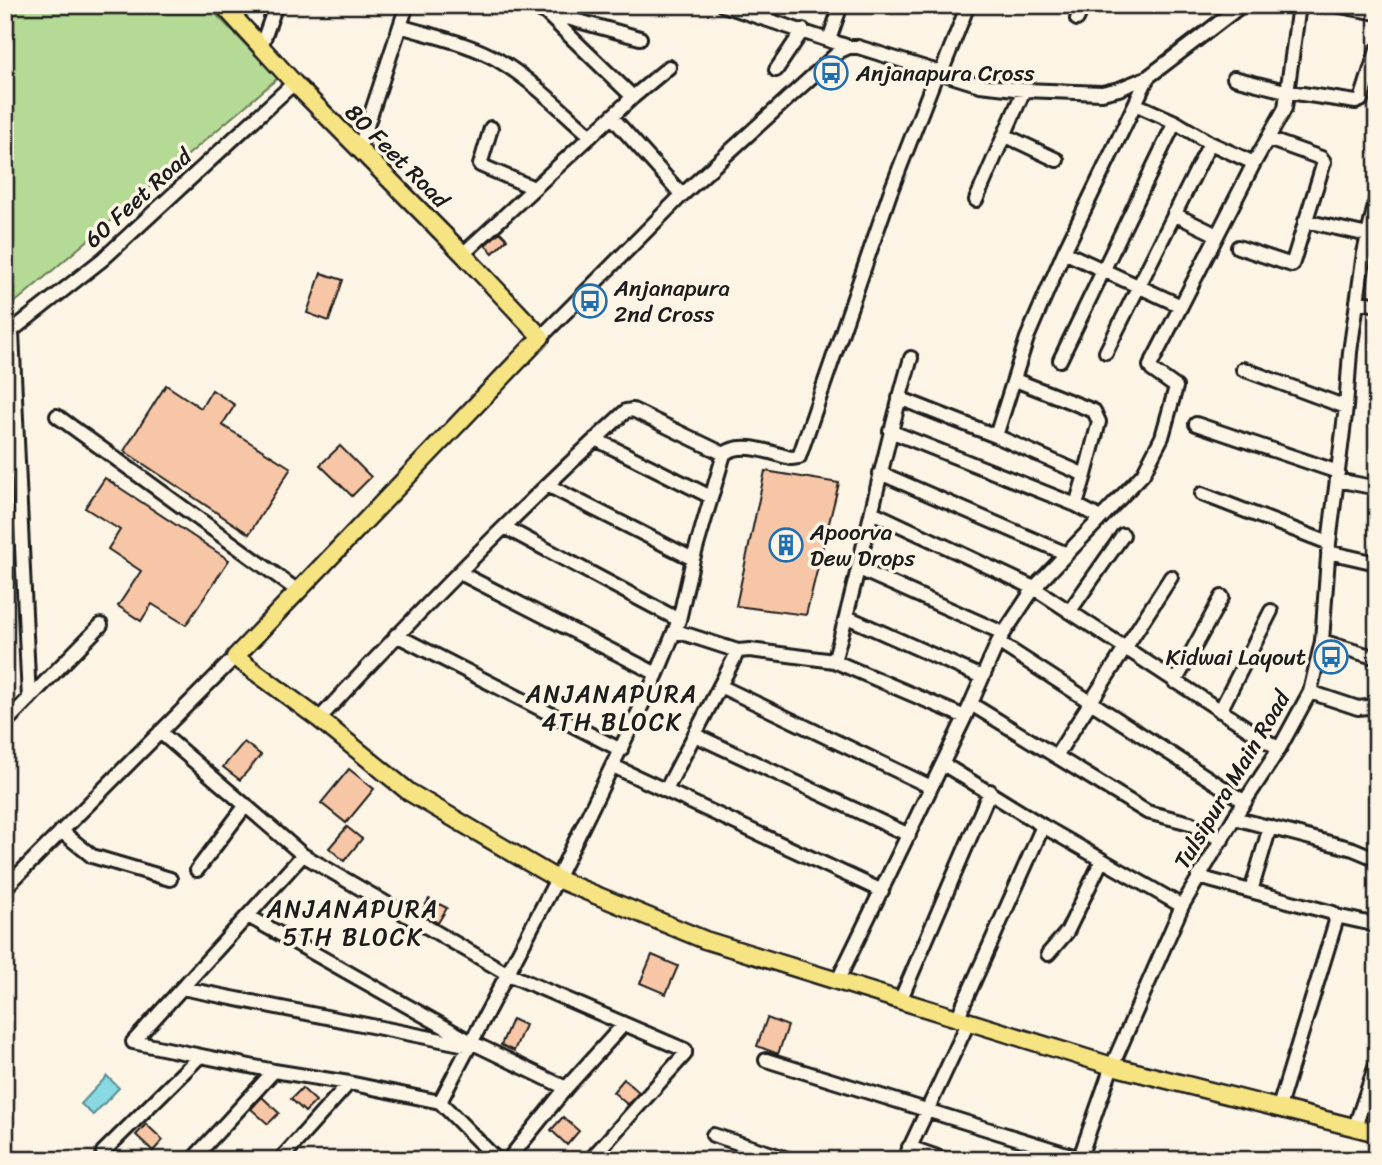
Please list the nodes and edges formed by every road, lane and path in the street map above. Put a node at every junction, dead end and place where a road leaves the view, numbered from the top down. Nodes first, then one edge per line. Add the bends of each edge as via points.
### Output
1 (223, 5) edge
2 (276, 5) edge
3 (407, 5) edge
4 (530, 5) edge
5 (723, 5) edge
6 (841, 5) edge
7 (968, 5) edge
8 (1083, 5) edge
9 (1240, 5) edge
10 (1299, 5) edge
11 (1335, 5) edge
12 (752, 9) edge
13 (545, 12) junction
14 (1377, 13) edge
15 (1077, 19) dead end
16 (400, 26) junction
17 (803, 30) junction
18 (640, 38) dead end
19 (830, 40) junction
20 (261, 47) junction
21 (849, 47) junction
22 (1377, 50) edge
23 (669, 67) dead end
24 (776, 70) dead end
25 (939, 73) junction
26 (1148, 77) junction
27 (1234, 78) dead end
28 (294, 83) junction
29 (1024, 90) junction
30 (1289, 92) junction
31 (633, 97) junction
32 (1135, 104) junction
33 (612, 117) junction
34 (1175, 122) junction
35 (491, 128) dead end
36 (1004, 135) junction
37 (591, 136) junction
38 (1268, 139) junction
39 (1210, 143) junction
40 (359, 150) junction
41 (1057, 160) dead end
42 (1254, 163) junction
43 (534, 188) junction
44 (682, 195) junction
45 (1377, 196) edge
46 (976, 200) dead end
47 (1174, 214) junction
48 (1305, 222) junction
49 (1217, 235) junction
50 (1368, 235) junction
51 (1238, 247) dead end
52 (1064, 252) junction
53 (463, 254) junction
54 (1102, 271) junction
55 (1138, 286) junction
56 (1357, 302) junction
57 (1377, 304) edge
58 (1181, 306) junction
59 (9, 334) edge
60 (541, 337) junction
61 (1106, 352) dead end
62 (911, 358) dead end
63 (1060, 360) dead end
64 (1243, 369) dead end
65 (1015, 380) junction
66 (899, 398) junction
67 (1346, 407) junction
68 (57, 416) dead end
69 (1196, 424) dead end
70 (890, 431) junction
71 (996, 436) junction
72 (595, 439) junction
73 (724, 454) junction
74 (880, 473) junction
75 (1085, 475) junction
76 (1337, 476) junction
77 (547, 485) junction
78 (1377, 488) edge
79 (1202, 494) dead end
80 (711, 497) junction
81 (1076, 505) junction
82 (872, 512) junction
83 (1101, 518) junction
84 (506, 528) junction
85 (1123, 535) dead end
86 (1328, 547) junction
87 (1067, 554) junction
88 (693, 559) junction
89 (1373, 562) dead end
90 (859, 569) junction
91 (460, 573) junction
92 (1171, 577) dead end
93 (1034, 588) junction
94 (299, 590) junction
95 (1222, 597) dead end
96 (1271, 611) dead end
97 (1069, 612) junction
98 (847, 617) junction
99 (102, 625) dead end
100 (678, 626) junction
101 (396, 635) junction
102 (1001, 638) junction
103 (1322, 641) junction
104 (1124, 649) junction
105 (738, 651) junction
106 (1370, 656) dead end
107 (235, 657) junction
108 (834, 661) junction
109 (657, 674) junction
110 (982, 677) junction
111 (1175, 682) junction
112 (720, 686) junction
113 (1310, 692) junction
114 (29, 699) junction
115 (1088, 702) junction
116 (971, 704) junction
117 (1377, 706) edge
118 (1220, 711) junction
119 (965, 717) junction
120 (319, 719) junction
121 (5, 723) edge
122 (160, 732) junction
123 (695, 734) junction
124 (1279, 749) junction
125 (621, 750) junction
126 (1056, 757) junction
127 (943, 764) junction
128 (613, 766) junction
129 (931, 786) junction
130 (666, 790) junction
131 (990, 791) junction
132 (1245, 802) junction
133 (246, 805) junction
134 (1234, 818) junction
135 (1043, 826) junction
136 (1270, 827) junction
137 (61, 831) junction
138 (909, 835) junction
139 (1222, 840) junction
140 (303, 855) junction
141 (1377, 859) edge
142 (1102, 860) junction
143 (197, 870) dead end
144 (1198, 877) junction
145 (557, 878) junction
146 (170, 879) dead end
147 (5, 888) edge
148 (882, 891) junction
149 (1251, 891) junction
150 (1182, 906) junction
151 (248, 916) junction
152 (1336, 916) junction
153 (1377, 925) edge
154 (1048, 954) dead end
155 (509, 974) junction
156 (837, 982) junction
157 (182, 988) junction
158 (900, 1001) junction
159 (962, 1021) junction
160 (624, 1024) junction
161 (472, 1044) junction
162 (200, 1056) junction
163 (766, 1060) dead end
164 (1377, 1062) edge
165 (1112, 1066) junction
166 (274, 1071) junction
167 (349, 1083) junction
168 (566, 1088) junction
169 (440, 1102) junction
170 (1279, 1107) junction
171 (926, 1112) junction
172 (1355, 1127) junction
173 (1377, 1133) edge
174 (713, 1135) dead end
175 (906, 1154) edge
176 (1079, 1159) edge
177 (112, 1160) edge
178 (192, 1160) edge
179 (280, 1160) edge
180 (497, 1160) edge
181 (508, 1160) edge
182 (590, 1160) edge
183 (791, 1160) edge
184 (946, 1160) edge

1 - 20 main road, 80 Feet Road
2 - 20 street
3 - 16 street
4 - 13 street
5 - 12 street
6 - 19 street
7 - 25 street
8 - 15 street
9 - 26 street
10 - 30 street
11 - 14 street
12 - 17 street
13 - 18 street
13 - 31 street
16 - 37 street via 498,60
16 - 40 street
17 - 19 street
17 - 24 street
19 - 21 street
20 - 28 main road, 80 Feet Road
21 - 25 street
21 - 44 street
22 - 30 street via 1359,101
23 - 31 street
25 - 29 street via 979,85
25 - 73 street via 890,193 799,457 740,447
26 - 29 street via 1102,93
26 - 32 street
27 - 30 street
28 - 40 main road, 80 Feet Road
28 - 59 street, 60 Feet Road via 103,259
29 - 36 street
30 - 38 street
31 - 33 street
32 - 34 street
32 - 52 street
33 - 37 street
33 - 44 street
34 - 39 street
34 - 54 street
35 - 43 street via 480,164
36 - 41 street
36 - 46 street
37 - 43 street
38 - 42 street
38 - 48 street via 1324,160
39 - 42 street
39 - 47 street
40 - 53 main road, 80 Feet Road
42 - 49 street
43 - 53 street
44 - 60 street
45 - 50 street, Tulsipura Main Road
47 - 49 street
47 - 55 street
48 - 50 street
48 - 51 street via 1292,265
49 - 58 street
50 - 56 street, Tulsipura Main Road
52 - 54 street
52 - 65 street via 1027,338
53 - 60 main road, 80 Feet Road
54 - 55 street
54 - 63 street
55 - 58 street
55 - 61 street
56 - 57 street
56 - 67 street, Tulsipura Main Road
58 - 83 street via 1150,366 1176,387 1163,437 1143,474
59 - 114 street
60 - 94 main road
62 - 66 street
64 - 67 street
65 - 71 street
65 - 75 street via 1098,416
66 - 70 street
66 - 71 street
67 - 76 street, Tulsipura Main Road
68 - 94 street
69 - 76 street
70 - 74 street
70 - 81 street
71 - 75 street
72 - 73 street via 633,410
72 - 77 street
72 - 80 street
73 - 80 street
74 - 82 street
74 - 87 street
75 - 81 street
76 - 78 street
76 - 86 street, Tulsipura Main Road
77 - 84 street
77 - 88 street
79 - 86 street
80 - 88 street
81 - 83 street
82 - 90 street
82 - 93 street
83 - 87 street
84 - 91 street
84 - 100 street
85 - 97 street
86 - 89 street
86 - 103 street, Tulsipura Main Road
87 - 93 street
88 - 100 street
90 - 98 street
90 - 102 street
91 - 101 street
91 - 109 street
92 - 104 street
93 - 97 street
93 - 102 street
94 - 107 main road
95 - 111 street
96 - 118 street
97 - 104 street
98 - 108 street
98 - 110 street
99 - 114 street
100 - 105 street
100 - 109 street
101 - 120 street
101 - 125 street
102 - 110 street
102 - 115 street
103 - 106 street
103 - 113 street, Tulsipura Main Road
104 - 111 street
104 - 115 street
105 - 108 street
105 - 112 street
107 - 120 main road
107 - 122 street
108 - 119 street
109 - 125 street
110 - 116 street
111 - 118 street
112 - 123 street
112 - 129 street
113 - 117 street via 1358,708
113 - 124 street, Tulsipura Main Road
114 - 121 street
115 - 126 street
115 - 132 street
116 - 119 street
116 - 126 street
118 - 124 street
119 - 127 street
120 - 145 main road via 410,792
122 - 133 street
122 - 137 street
123 - 130 street
123 - 138 street
124 - 132 street, Tulsipura Main Road
125 - 128 street
126 - 139 street via 1147,812 1190,823
127 - 129 street
127 - 131 street
128 - 130 street
128 - 145 street
129 - 138 street
130 - 148 street
131 - 135 street
131 - 158 street
132 - 134 street, Tulsipura Main Road
133 - 140 street
133 - 143 street
134 - 136 street
134 - 139 street, Tulsipura Main Road
135 - 142 street
135 - 159 street
136 - 141 street
136 - 149 street
137 - 146 street via 92,856
137 - 147 street
138 - 148 street
139 - 144 street, Tulsipura Main Road
140 - 151 street
140 - 155 street
142 - 150 street
142 - 154 street via 1066,932
144 - 149 street
144 - 150 street, Tulsipura Main Road
145 - 155 street
145 - 156 main road via 705,940
148 - 156 street
149 - 152 street
150 - 165 street, Tulsipura Main Road
151 - 157 street
151 - 161 street
152 - 153 street
152 - 170 street
155 - 160 street
155 - 161 street
156 - 158 main road
157 - 161 street
157 - 162 street via 133,1042
158 - 159 main road
159 - 165 main road
159 - 171 street
160 - 168 street
160 - 182 street via 685,1052
161 - 168 street
161 - 169 street
162 - 166 street
162 - 177 street via 103,1152
163 - 171 street
164 - 172 street
165 - 170 main road
165 - 176 street, Tulsipura Main Road
166 - 167 street
166 - 178 street
167 - 169 street
167 - 179 street
168 - 181 street
169 - 180 street
170 - 172 main road
171 - 175 street
171 - 176 street
172 - 173 main road
174 - 183 street
175 - 184 street

